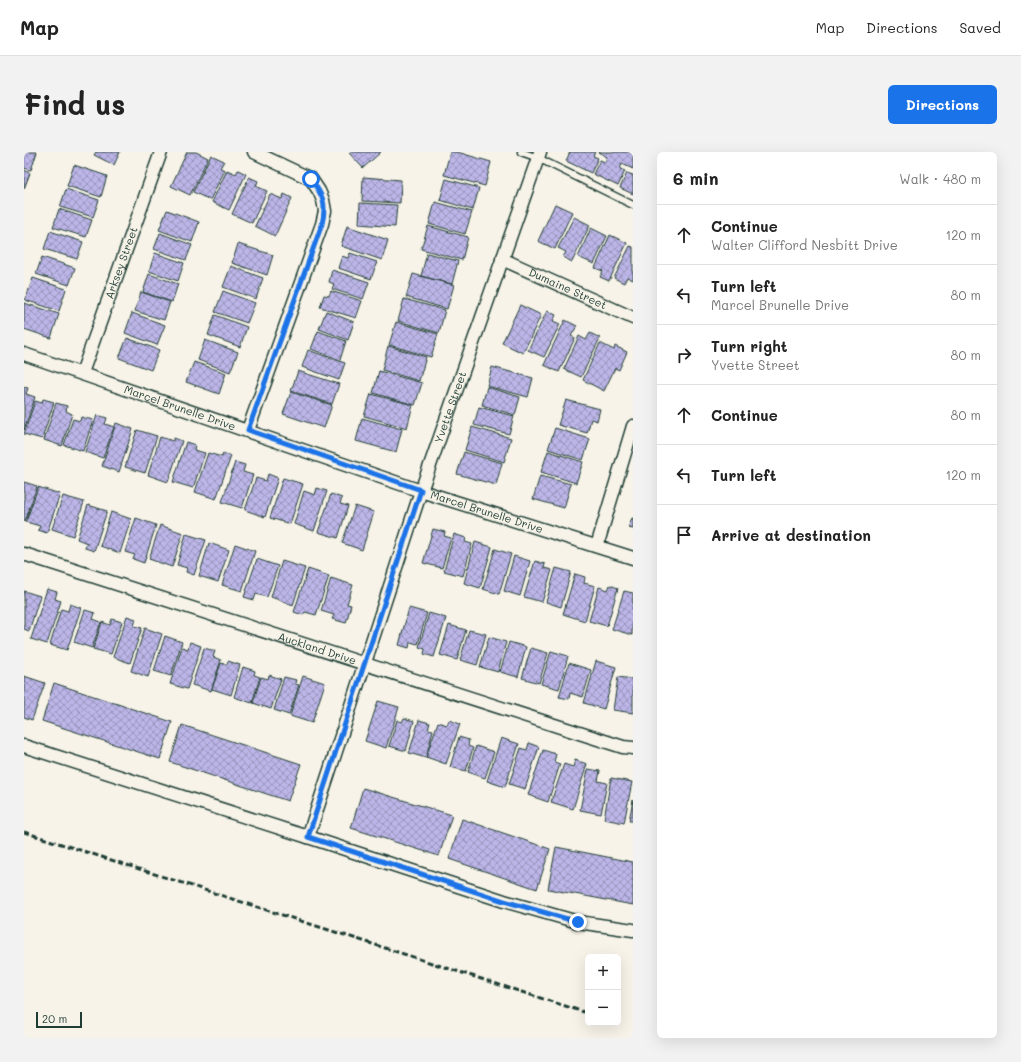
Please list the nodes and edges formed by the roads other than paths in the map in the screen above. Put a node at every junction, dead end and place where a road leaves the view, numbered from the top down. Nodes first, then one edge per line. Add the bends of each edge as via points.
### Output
1 (161, 152) edge
2 (254, 152) edge
3 (521, 152) edge
4 (539, 155) edge
5 (633, 205) edge
6 (502, 259) junction
7 (633, 318) edge
8 (24, 354) edge
9 (82, 373) junction
10 (633, 426) edge
11 (248, 430) junction
12 (421, 490) junction
13 (597, 546) junction
14 (24, 554) edge
15 (633, 558) edge
16 (365, 663) junction
17 (24, 746) edge
18 (633, 748) edge
19 (308, 837) junction
20 (633, 930) edge

1 - 9 street, Arksey Street
2 - 11 street via 311,179 319,190 325,211
3 - 4 lane
4 - 5 lane
4 - 6 street, Yvette Street
6 - 7 street, Dumaine Street
6 - 12 street, Yvette Street
8 - 9 street, Marcel Brunelle Drive
9 - 11 street, Marcel Brunelle Drive
10 - 13 street
11 - 12 street, Marcel Brunelle Drive
12 - 13 street, Marcel Brunelle Drive
12 - 16 street, Yvette Street
13 - 15 street, Marcel Brunelle Drive
14 - 16 street, Auckland Drive
16 - 18 street, Auckland Drive via 572,731
16 - 19 street, Yvette Street
17 - 19 street
19 - 20 street via 504,901 578,922

